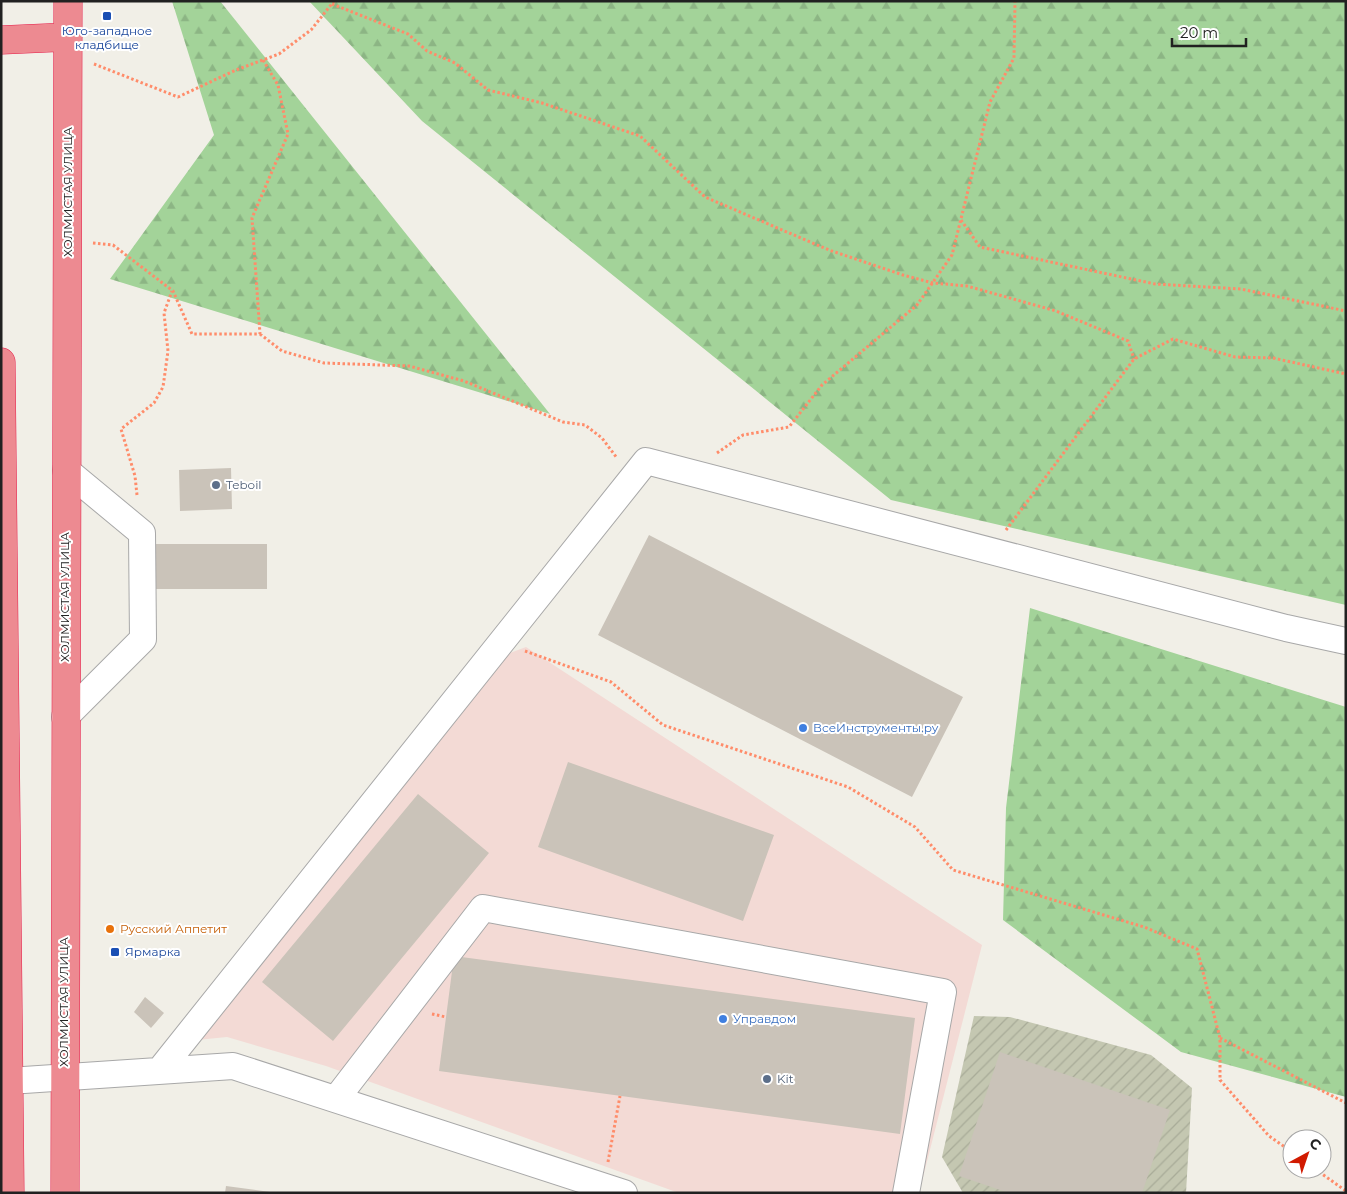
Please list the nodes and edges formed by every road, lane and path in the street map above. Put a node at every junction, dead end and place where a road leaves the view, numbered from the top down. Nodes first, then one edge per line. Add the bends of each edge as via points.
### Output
1 (68, 1) edge
2 (1015, 1) edge
3 (333, 3) edge
4 (1, 40) edge
5 (68, 46) junction
6 (263, 60) junction
7 (961, 220) junction
8 (67, 239) junction
9 (933, 283) junction
10 (173, 291) junction
11 (1346, 311) edge
12 (260, 334) junction
13 (1134, 359) junction
14 (1, 362) edge
15 (1346, 374) edge
16 (646, 460) junction
17 (66, 470) junction
18 (684, 470) junction
19 (142, 533) junction
20 (990, 551) junction
21 (1346, 641) edge
22 (501, 642) junction
23 (65, 717) junction
24 (4, 947) edge
25 (1220, 1038) junction
26 (160, 1070) junction
27 (63, 1078) junction
28 (9, 1081) junction
29 (620, 1096) dead end
30 (336, 1099) junction
31 (1346, 1103) edge
32 (1282, 1145) edge
33 (1329, 1179) edge
34 (614, 1189) edge
35 (1346, 1191) edge
36 (10, 1193) edge
37 (64, 1193) edge
38 (906, 1193) edge

1 - 5 highway, ХОЛМИСТАЯ УЛИЦА
2 - 7 path via 1014,58 990,102
3 - 6 path via 311,30 279,54
3 - 9 path via 408,34 427,51 455,63 488,90 542,103 640,136 705,197 829,250
4 - 5 highway
5 - 6 path via 178,97
5 - 8 highway, ХОЛМИСТАЯ УЛИЦА
6 - 12 path via 278,85 288,134 252,218
7 - 9 path via 952,255
7 - 11 path via 980,247 1155,284 1241,289
8 - 10 path via 113,245
8 - 17 highway, ХОЛМИСТАЯ УЛИЦА
9 - 13 path via 966,286 1056,311 1128,341
9 - 18 path via 917,305 822,385 789,427 743,435 720,452
10 - 12 path via 192,334
10 - 19 path via 164,313 168,351 163,387 154,403 121,429 135,476
12 - 16 path via 282,352 324,363 409,366 464,381 563,422 584,425 602,438 617,459
13 - 15 path via 1173,339 1234,357 1273,358
13 - 20 path
14 - 24 highway
16 - 18 lane
16 - 22 lane
17 - 19 lane
17 - 23 highway, ХОЛМИСТАЯ УЛИЦА
18 - 20 lane
19 - 23 lane via 142,639
20 - 21 lane
22 - 25 path via 611,682 663,725 848,787 915,827 953,870 1144,927 1197,949
22 - 26 lane
23 - 27 highway, ХОЛМИСТАЯ УЛИЦА
24 - 28 highway
25 - 31 path
25 - 32 path via 1220,1080 1269,1136
26 - 27 lane
26 - 30 lane via 233,1066
27 - 28 lane
27 - 37 highway, ХОЛМИСТАЯ УЛИЦА
28 - 36 highway
29 - 34 path
30 - 34 lane
30 - 38 lane via 484,908 943,992
33 - 35 path

